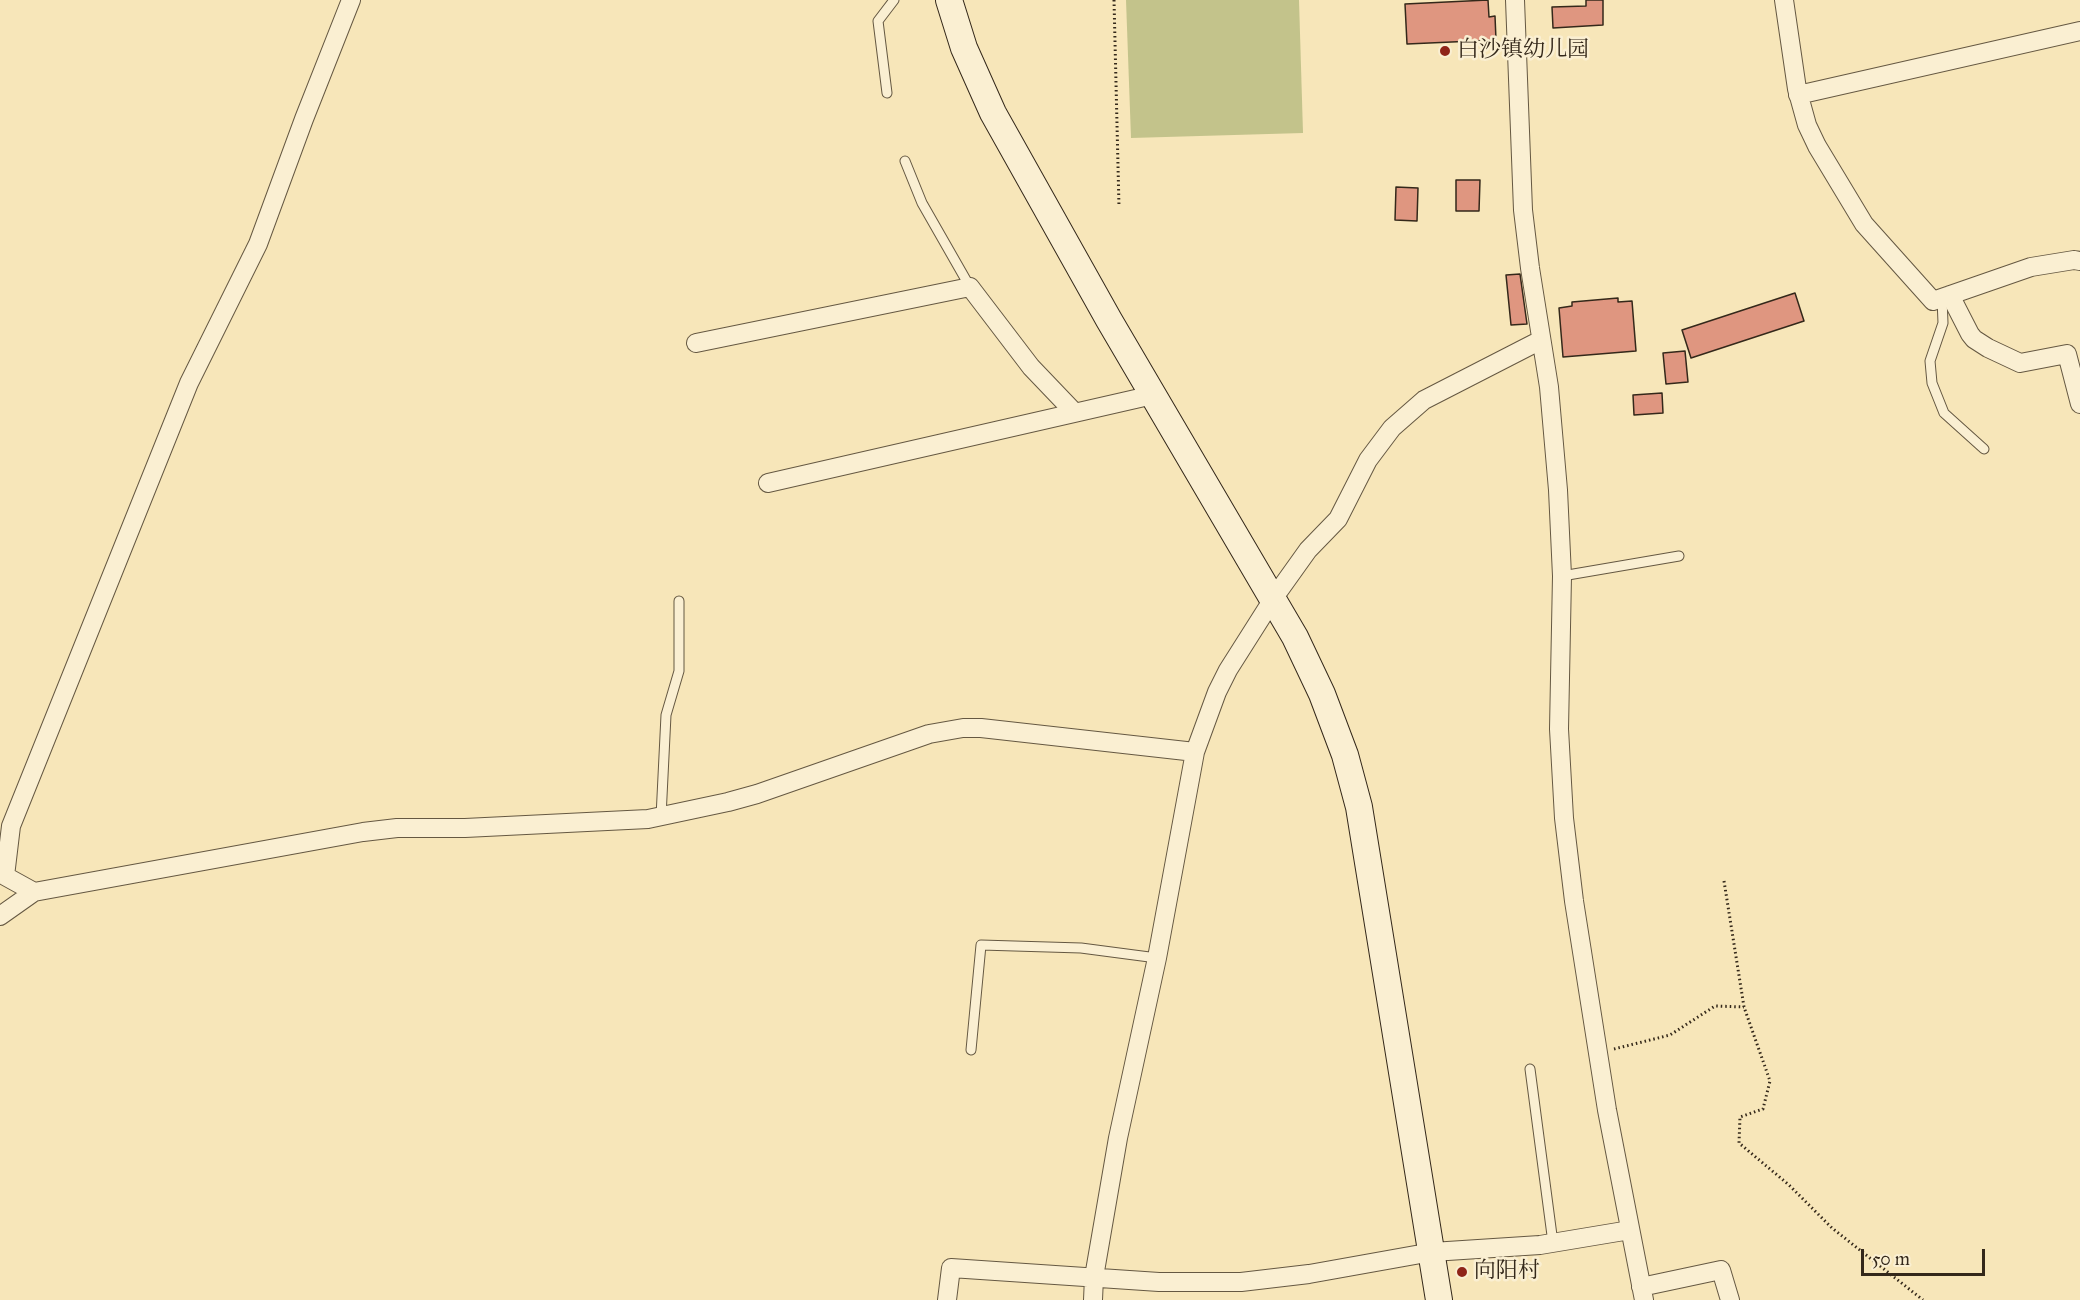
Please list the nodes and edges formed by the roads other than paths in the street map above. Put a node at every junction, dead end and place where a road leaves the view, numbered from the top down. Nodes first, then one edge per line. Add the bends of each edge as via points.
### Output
1 (351, 0) edge
2 (894, 0) edge
3 (949, 0) edge
4 (1515, 0) edge
5 (1784, 0) edge
6 (2080, 31) edge
7 (888, 93) dead end
8 (1798, 95) junction
9 (905, 161) dead end
10 (2080, 261) edge
11 (970, 287) junction
12 (1946, 296) junction
13 (1541, 339) junction
14 (696, 343) dead end
15 (1153, 395) junction
16 (2080, 404) edge
17 (1074, 412) junction
18 (1984, 449) dead end
19 (768, 483) dead end
20 (1679, 556) dead end
21 (1562, 576) junction
22 (1273, 599) junction
23 (680, 601) dead end
24 (1195, 752) junction
25 (661, 817) junction
26 (2, 876) edge
27 (34, 892) junction
28 (0, 916) edge
29 (1157, 958) junction
30 (971, 1050) dead end
31 (1530, 1069) dead end
32 (1630, 1230) junction
33 (1553, 1243) junction
34 (1432, 1252) junction
35 (1094, 1278) junction
36 (1643, 1294) edge
37 (947, 1300) edge
38 (1093, 1300) edge
39 (1439, 1300) edge
40 (1730, 1300) edge

1 - 26 street via 258,244 189,383 48,733 11,826
2 - 7 lane via 878,21
3 - 15 main road via 964,48 993,113
4 - 13 street via 1523,210
5 - 8 street
6 - 8 street
8 - 12 street via 1817,146 1864,224 1933,301
9 - 11 lane via 922,204
10 - 12 street via 2031,267
11 - 14 street
11 - 17 street via 1031,367
12 - 16 street via 1974,339 2014,361 2023,363 2067,354
12 - 18 lane via 1943,323 1930,361 1932,383 1944,413
13 - 21 street via 1550,387
13 - 22 street via 1424,400 1392,428 1368,460 1338,519 1308,550
15 - 17 street
15 - 22 main road
17 - 19 street
20 - 21 lane
21 - 32 street via 1559,729 1564,818 1598,1053
22 - 24 street via 1228,670
22 - 34 main road via 1322,694 1345,754 1359,807
23 - 25 lane via 679,671 666,715
24 - 25 street via 963,728 912,739 757,794
24 - 29 street
25 - 27 street via 363,832
26 - 27 street
27 - 28 street
29 - 30 lane via 1081,948 981,945
29 - 35 street via 1118,1138
31 - 33 lane
32 - 33 street
32 - 36 street
33 - 34 street
34 - 35 street via 1241,1282
34 - 39 main road
35 - 37 street via 951,1268
35 - 38 street
36 - 40 street via 1721,1270

